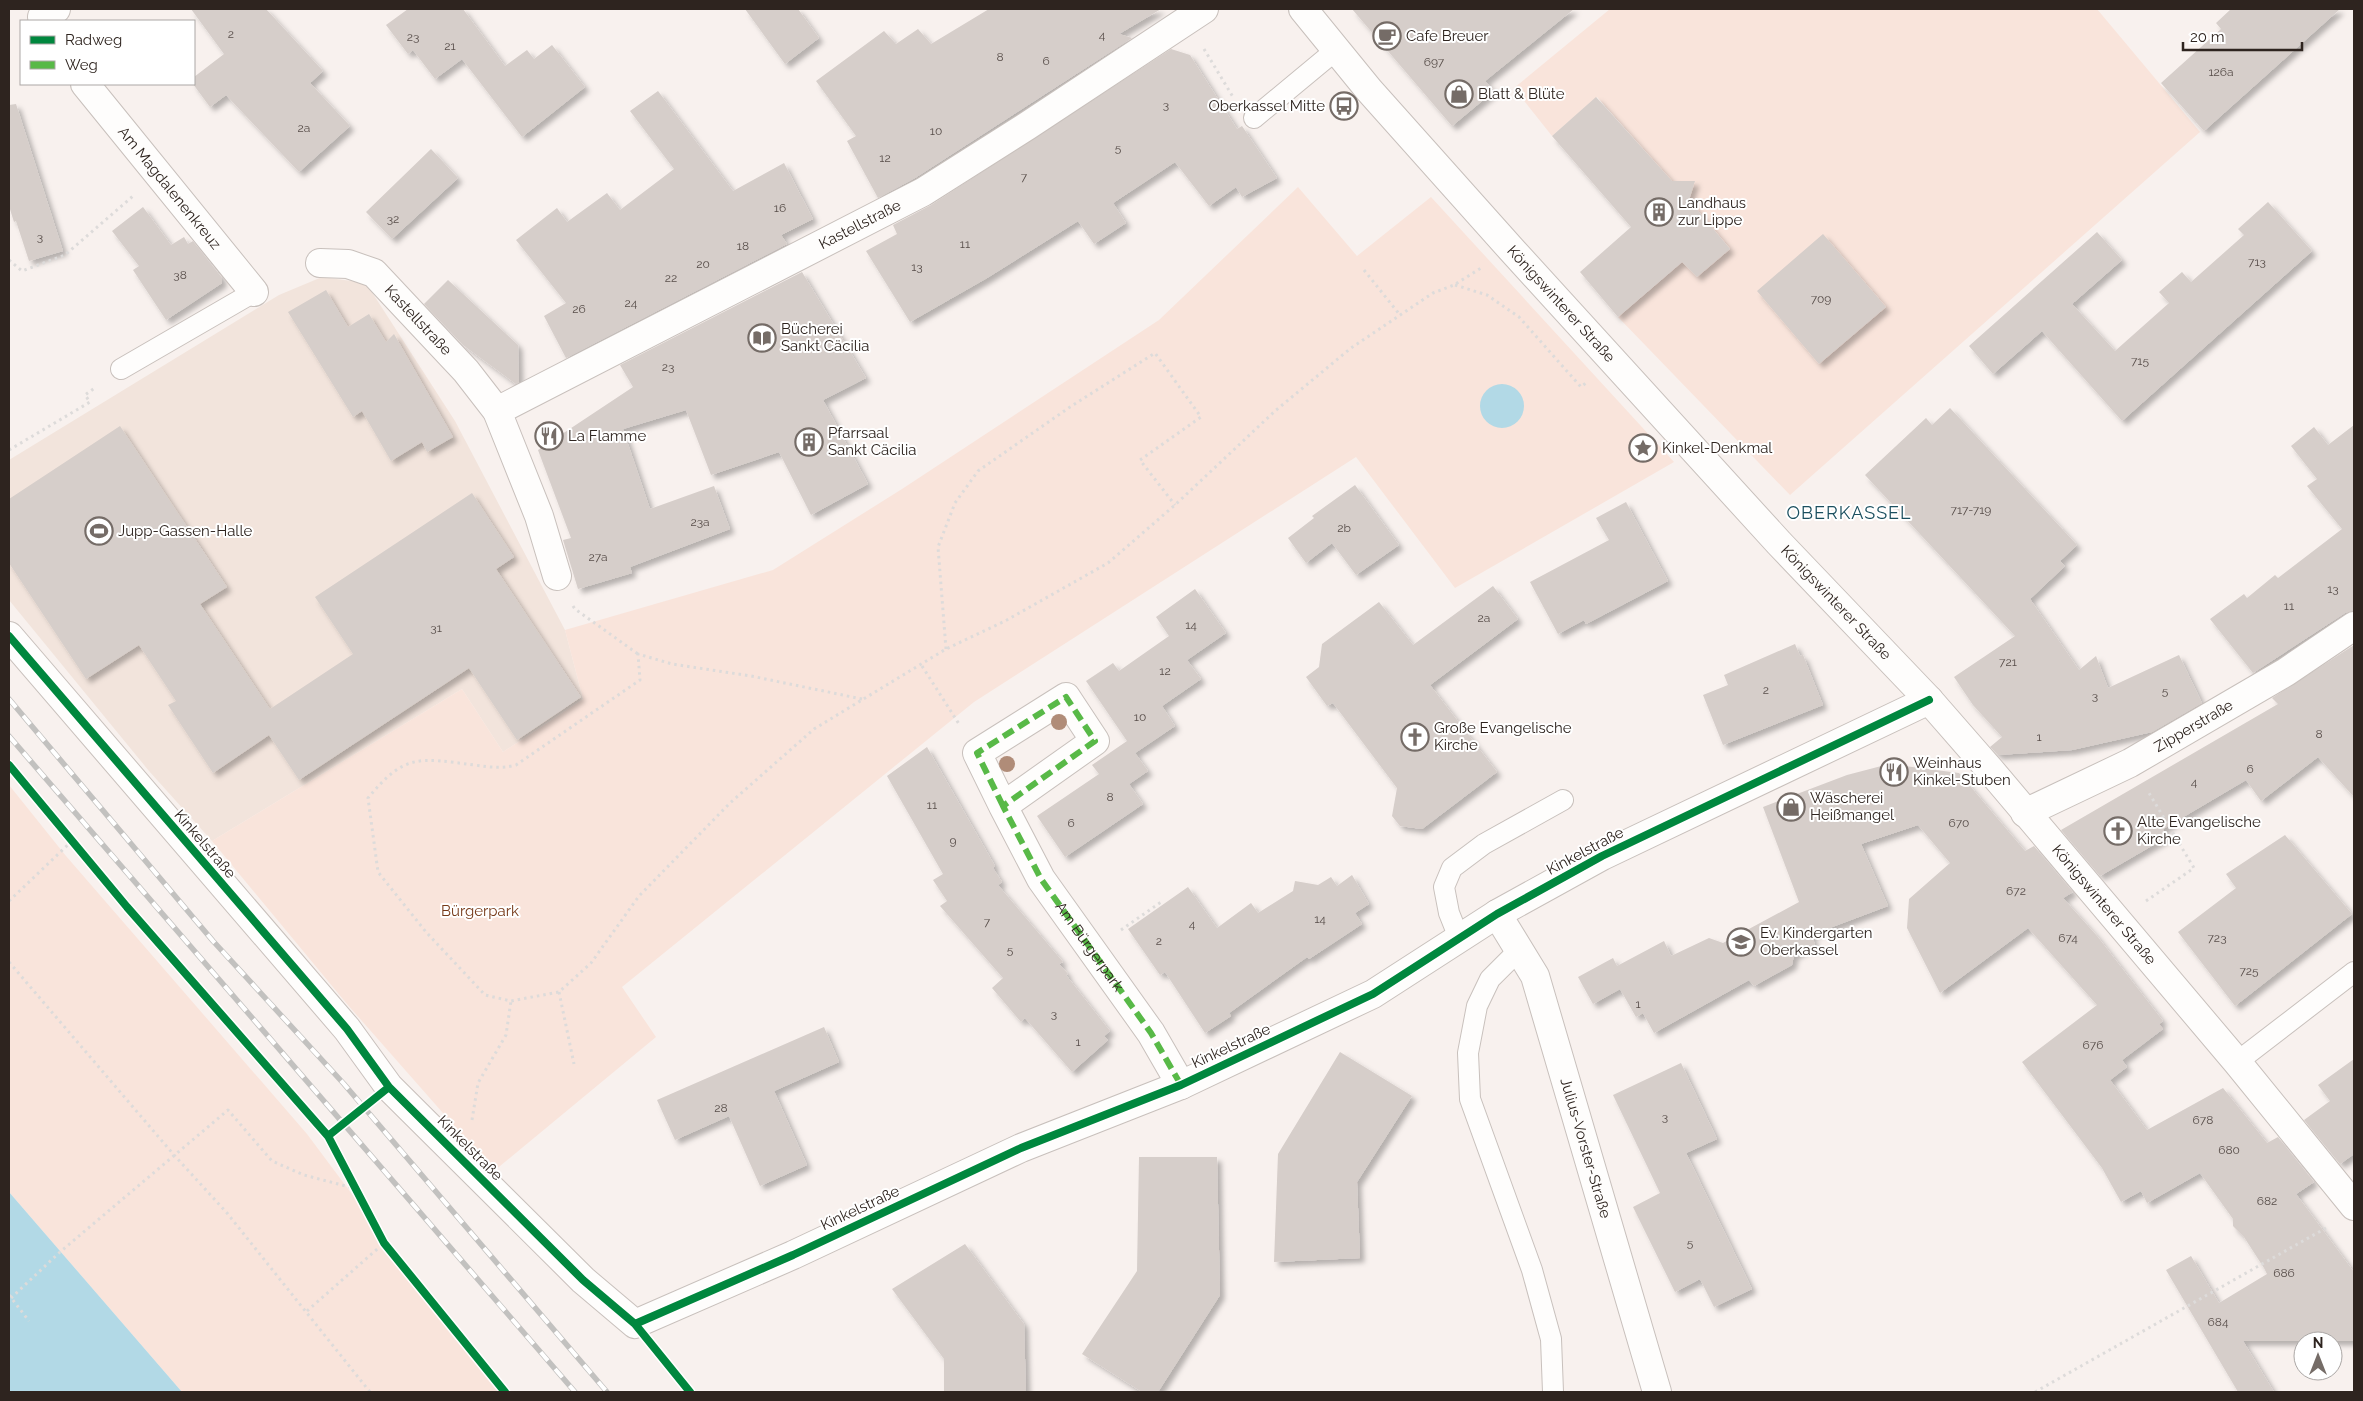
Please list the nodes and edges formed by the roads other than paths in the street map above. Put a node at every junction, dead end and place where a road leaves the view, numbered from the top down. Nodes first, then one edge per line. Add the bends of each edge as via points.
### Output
1 (1304, 9) edge
2 (1195, 15) edge
3 (1336, 50) junction
4 (86, 85) edge
5 (1254, 118) road end
6 (320, 263) dead end
7 (254, 292) joint
8 (121, 369) road end
9 (497, 411) junction
10 (557, 576) road end
11 (2354, 626) edge
12 (9, 636) edge
13 (1929, 700) junction
14 (1563, 800) dead end
15 (1003, 806) junction
16 (2025, 813) junction
17 (1497, 914) junction
18 (1459, 938) junction
19 (1519, 950) junction
20 (2354, 972) edge
21 (2237, 1062) junction
22 (1181, 1085) junction
23 (2354, 1206) edge
24 (1553, 1392) edge
25 (1657, 1392) edge

1 - 3 street, Königswinterer Straße
2 - 9 street, Kastellstraße via 922,192
3 - 5 lane
3 - 13 street, Königswinterer Straße via 1511,249 1773,536
4 - 7 street, Am Magdalenenkreuz
6 - 9 street, Kastellstraße via 348,264 374,274 466,371
7 - 8 lane
9 - 10 street, Kastellstraße via 539,516
11 - 16 street, Zipperstraße via 2286,672 2130,763
12 - 22 street, Kinkelstraße via 347,1029 389,1087 583,1280 636,1324 1022,1148
13 - 16 street, Königswinterer Straße
13 - 17 street, Kinkelstraße via 1602,856
14 - 18 lane via 1484,844 1452,868 1444,887 1449,913
15 - 15 street, Am Bürgerpark via 1095,741 1066,697 978,753
15 - 22 street, Am Bürgerpark via 1041,880 1151,1033
16 - 21 street, Königswinterer Straße
17 - 18 street, Kinkelstraße
17 - 19 street, Julius-Vorster-Straße
18 - 22 street, Kinkelstraße via 1373,994
19 - 24 lane via 1490,979 1477,1006 1468,1053 1470,1099 1534,1278 1551,1339
19 - 25 street, Julius-Vorster-Straße via 1535,976
20 - 21 lane
21 - 23 street, Königswinterer Straße

